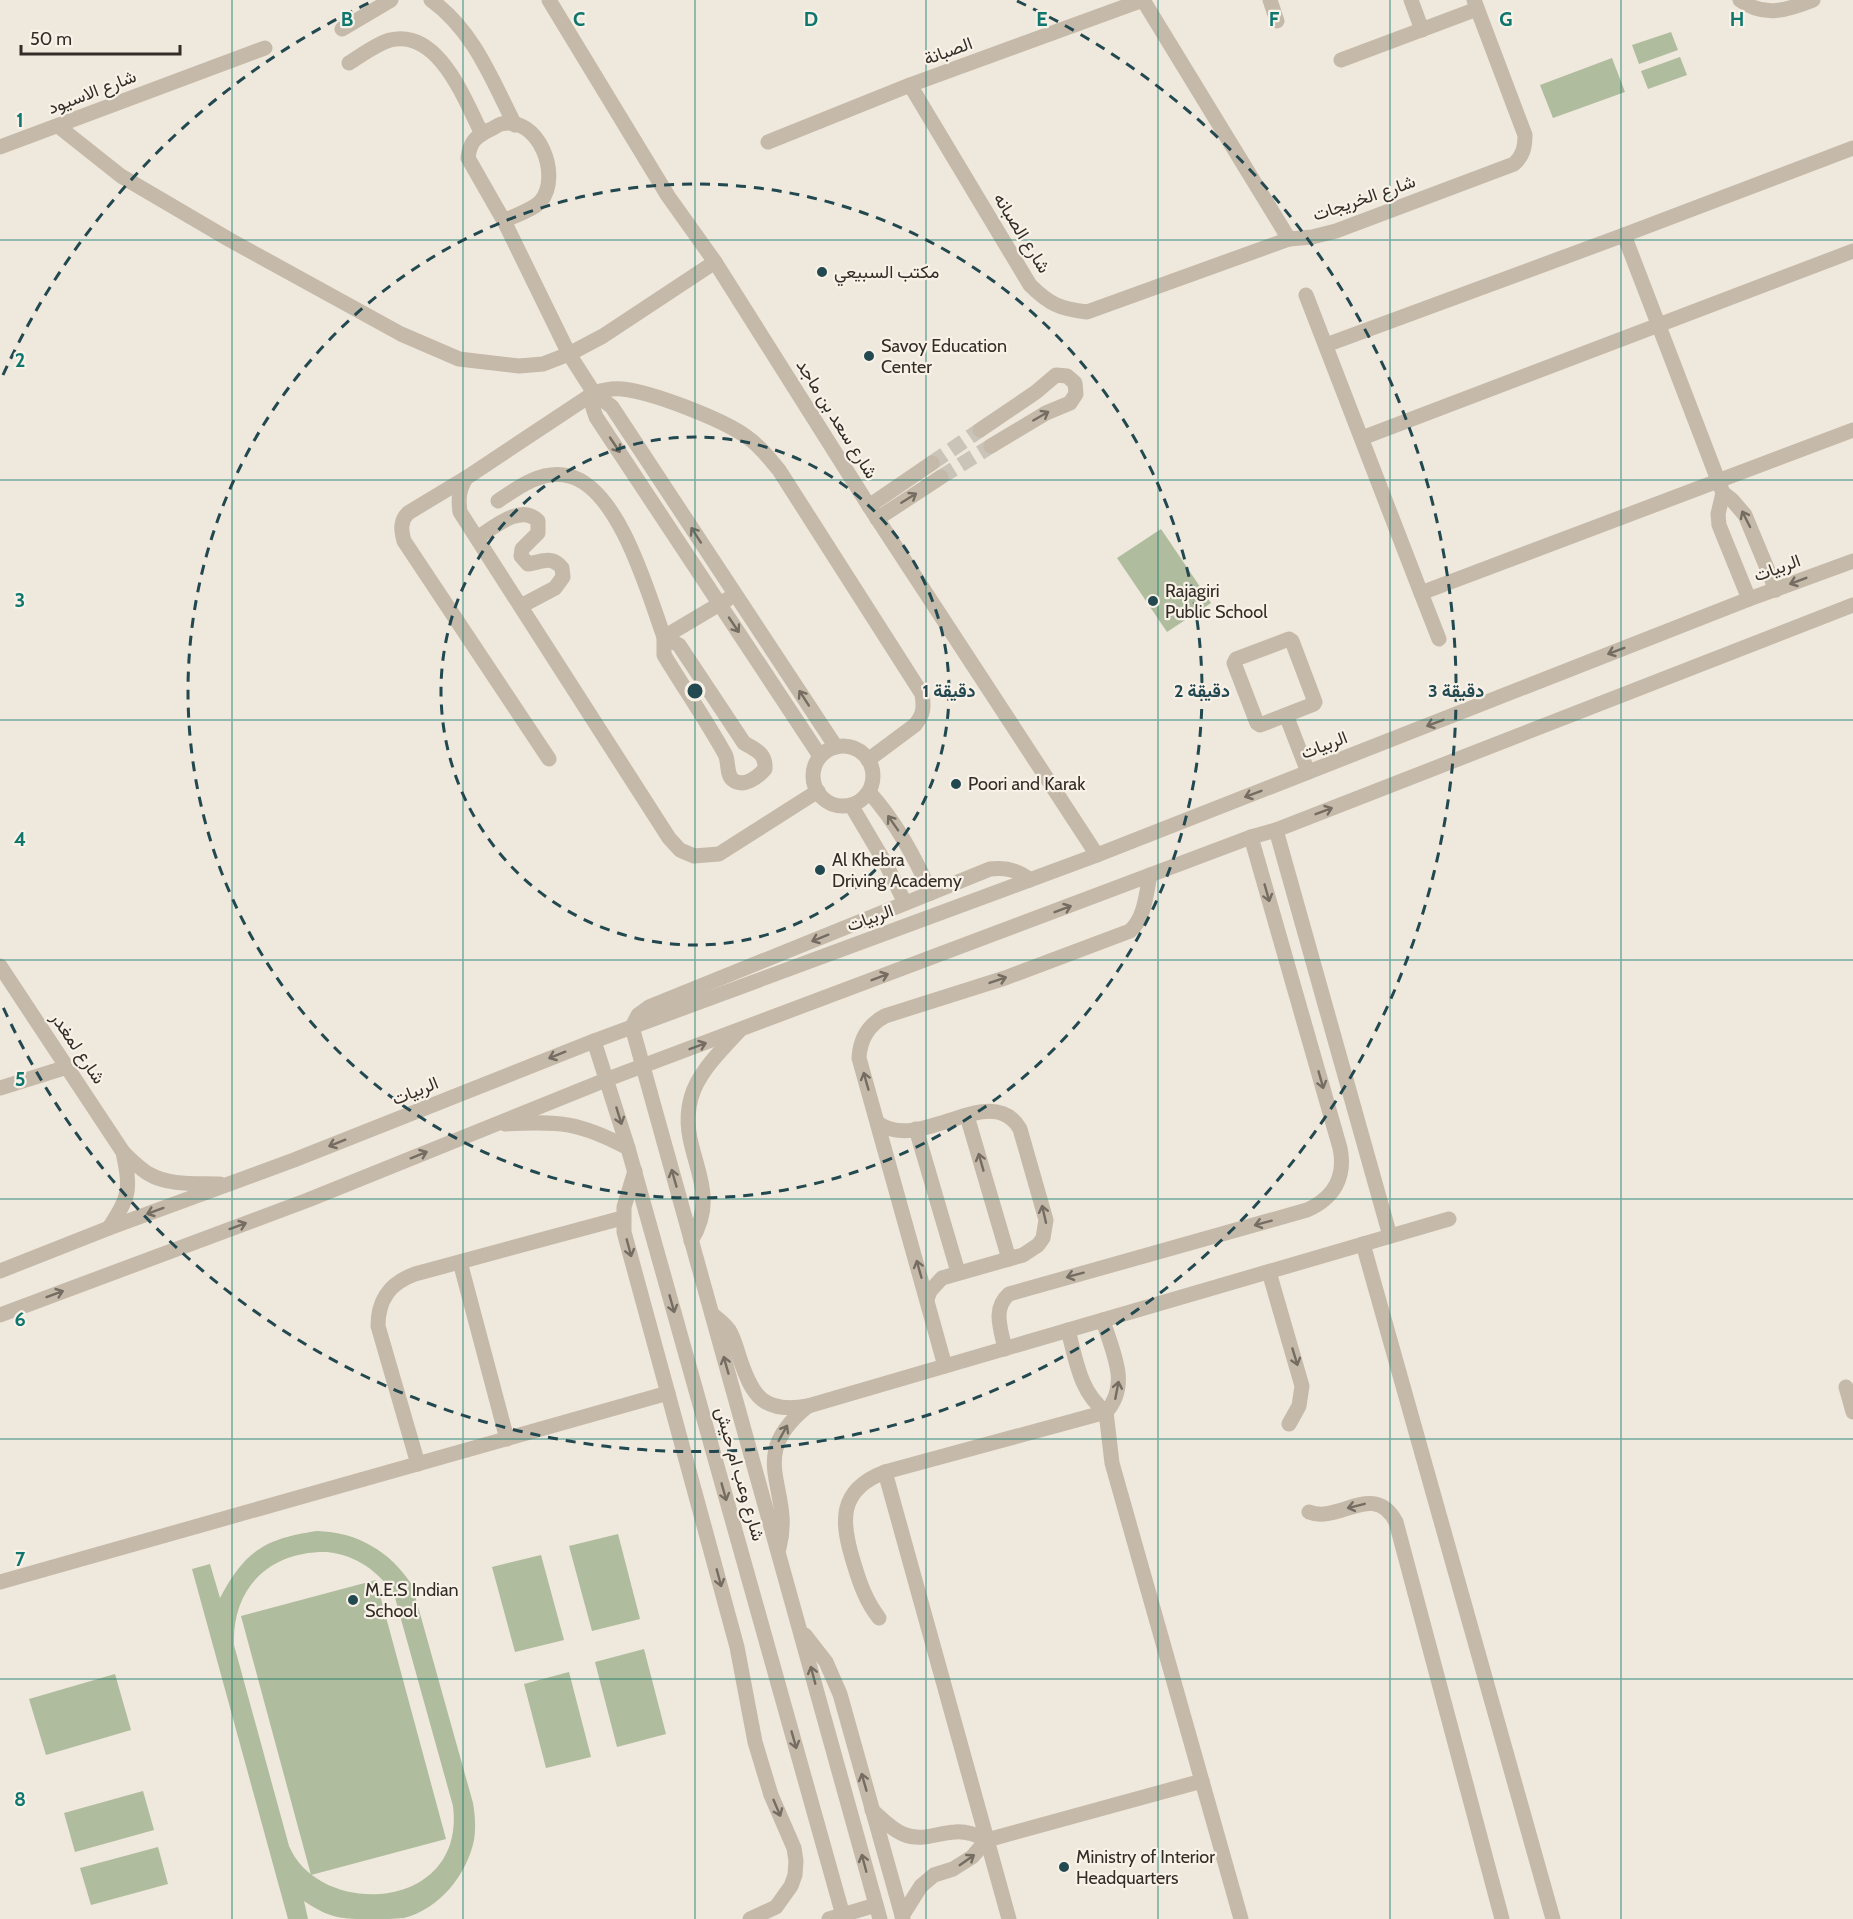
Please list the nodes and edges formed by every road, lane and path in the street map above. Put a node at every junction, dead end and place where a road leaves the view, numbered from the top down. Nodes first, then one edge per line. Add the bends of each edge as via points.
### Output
1 (391, 0) edge
2 (431, 0) edge
3 (549, 0) edge
4 (1143, 0) edge
5 (1270, 0) edge
6 (1411, 0) edge
7 (1813, 0) edge
8 (1476, 4) edge
9 (1746, 4) edge
10 (1277, 21) dead end
11 (342, 30) dead end
12 (1422, 30) junction
13 (265, 48) dead end
14 (1341, 60) dead end
15 (349, 63) dead end
16 (910, 86) junction
17 (515, 125) junction
18 (58, 126) junction
19 (482, 134) junction
20 (768, 142) dead end
21 (0, 147) edge
22 (1853, 148) edge
23 (504, 220) junction
24 (1624, 235) junction
25 (1289, 239) junction
26 (1853, 251) edge
27 (715, 262) junction
28 (1306, 295) dead end
29 (1658, 325) junction
30 (1326, 345) junction
31 (569, 354) junction
32 (594, 393) junction
33 (980, 430) tunnel mouth
34 (1853, 430) edge
35 (1362, 438) junction
36 (991, 446) tunnel mouth
37 (932, 463) tunnel mouth
38 (941, 477) tunnel mouth
39 (465, 478) junction
40 (1720, 487) junction
41 (498, 501) dead end
42 (873, 512) junction
43 (477, 538) junction
44 (1853, 561) edge
45 (1776, 590) junction
46 (1421, 593) junction
47 (735, 594) junction
48 (1749, 599) junction
49 (720, 604) junction
50 (1853, 605) edge
51 (521, 606) junction
52 (664, 636) junction
53 (1439, 639) dead end
54 (1286, 715) junction
55 (836, 747) junction
56 (820, 756) junction
57 (549, 759) dead end
58 (868, 760) junction
59 (1308, 772) junction
60 (818, 792) junction
61 (869, 792) junction
62 (850, 805) junction
63 (1276, 830) junction
64 (1251, 837) junction
65 (1097, 855) junction
66 (1150, 876) junction
67 (1030, 880) junction
68 (931, 893) junction
69 (905, 903) junction
70 (0, 966) edge
71 (632, 1027) junction
72 (741, 1029) junction
73 (594, 1041) junction
74 (643, 1066) junction
75 (67, 1067) junction
76 (608, 1079) junction
77 (0, 1088) edge
78 (968, 1116) junction
79 (878, 1123) junction
80 (494, 1125) junction
81 (916, 1129) junction
82 (628, 1148) junction
83 (123, 1152) junction
84 (635, 1171) junction
85 (228, 1184) junction
86 (622, 1218) junction
87 (1449, 1219) dead end
88 (109, 1228) junction
89 (1390, 1236) junction
90 (691, 1241) junction
91 (1363, 1244) junction
92 (1009, 1259) junction
93 (460, 1262) junction
94 (0, 1271) edge
95 (958, 1272) junction
96 (1269, 1272) junction
97 (927, 1299) junction
98 (712, 1314) junction
99 (0, 1315) edge
100 (1103, 1320) junction
101 (1068, 1330) junction
102 (1005, 1349) junction
103 (945, 1366) junction
104 (1846, 1386) dead end
105 (668, 1393) junction
106 (808, 1406) junction
107 (1106, 1412) junction
108 (1853, 1412) edge
109 (1289, 1424) dead end
110 (507, 1439) junction
111 (712, 1450) junction
112 (686, 1458) junction
113 (418, 1464) junction
114 (885, 1472) junction
115 (1309, 1512) dead end
116 (778, 1551) junction
117 (0, 1582) edge
118 (879, 1618) dead end
119 (800, 1628) junction
120 (1202, 1781) junction
121 (872, 1810) junction
122 (987, 1840) junction
123 (878, 1912) edge
124 (902, 1917) edge
125 (838, 1918) edge
126 (750, 1919) edge
127 (1009, 1919) edge
128 (1241, 1919) edge
129 (1502, 1919) edge
130 (1553, 1919) edge

1 - 11 street
2 - 17 street via 449,13 472,42
3 - 27 street, شارع سعد بن ماجد via 668,196
4 - 16 street, الصبانة
4 - 25 street
5 - 10 street
6 - 12 street
7 - 9 street via 1772,11
8 - 12 street
8 - 25 street, شارع الخريجات via 1526,135 1520,159 1336,231
12 - 14 street
13 - 18 street, شارع الاسيود
15 - 19 street via 393,39 426,47 449,71
16 - 20 street, الصبانة
16 - 25 street, شارع الصبانه via 1030,285 1045,300 1064,309 1087,312 1109,306
17 - 19 street via 503,124
17 - 23 street via 541,144 550,173 540,203
18 - 21 street, شارع الاسيود
18 - 31 street via 121,176 401,334 459,359 494,364 543,364
19 - 23 street via 475,137 468,158
22 - 24 street
23 - 31 street
24 - 29 street
24 - 30 street
26 - 29 street
27 - 31 street
27 - 42 street, شارع سعد بن ماجد
28 - 30 street
29 - 35 street
29 - 40 street
30 - 35 street
31 - 32 street
32 - 39 street
47 -> 32 street via 612,407
32 -> 49 street via 596,417
32 - 58 street via 620,388 671,402 734,429 760,447 779,470 922,694 922,717
36 -> 33 street via 1070,403 1076,394 1075,383 1056,375
34 - 40 street
35 - 46 street
37 - 42 street
42 -> 38 street
39 - 43 street via 458,498 460,512
39 - 57 street via 403,518 404,540
45 -> 40 street via 1745,515
40 - 46 street
40 - 48 street via 1719,525
41 - 52 street via 520,485 548,475 569,476 583,482 610,509 630,544
42 - 65 street, شارع سعد بن ماجد
43 - 51 street
43 - 51 street via 519,515 531,516 538,522 538,533 520,556 528,564 555,561 562,568 563,577 555,588
44 -> 45 street, الربيات
45 - 48 street, الربيات
46 - 53 street
47 - 49 street
55 -> 47 street
48 -> 59 street, الربيات
49 - 52 street
49 -> 56 street
63 -> 50 street
51 - 60 street via 669,838 680,849 694,856 718,854
52 - 52 street via 664,655 726,756 730,777 745,782 760,776 765,769 764,756 744,743 679,645
54 - 54 street via 1257,723 1234,663 1289,639 1315,702
54 - 59 street
55 - 56 street
55 - 58 street via 854,748
56 - 60 street via 814,773
58 - 61 street via 873,776
59 -> 65 street, الربيات
60 - 62 street via 832,803
61 - 62 street
68 -> 61 street via 910,848
62 - 69 street
63 - 64 street
63 - 89 street
64 - 66 street
64 -> 102 street via 1340,1148 1342,1169 1335,1188 1307,1210 1009,1294 998,1312
65 - 67 street, الربيات
72 -> 66 street
79 -> 66 street via 859,1058 862,1040 871,1026 885,1016 1124,934 1139,921
67 - 68 street via 1016,871 990,869
67 - 71 street, الربيات
68 - 69 street
69 -> 71 street via 649,1007 638,1015
70 - 75 street, شارع لمغدر
71 - 73 street, الربيات
71 - 74 street, شارع وعب ام حيش
74 -> 72 street
72 - 90 street via 702,1074 691,1097 688,1129 705,1195 702,1219
73 - 76 street, شارع وعب ام حيش
73 -> 85 street, الربيات
74 - 76 street
90 -> 74 street, شارع وعب ام حيش
75 - 77 street
75 - 83 street, شارع لمغدر
76 - 80 street
76 -> 82 street, شارع وعب ام حيش
78 - 81 street
92 -> 78 street
92 -> 78 street via 1038,1245 1046,1230 1044,1211 1016,1122 995,1110
79 - 81 street via 900,1132
97 -> 79 street
80 - 82 street via 567,1123 602,1134
99 -> 80 street via 308,1200
81 - 95 street
82 - 84 street, شارع وعب ام حيش
83 - 85 street, شارع لمغدر via 158,1179
83 - 88 street, شارع لمغدر via 128,1191
84 - 86 street
84 -> 111 street, شارع وعب ام حيش
85 -> 88 street, الربيات
86 - 93 street
86 -> 105 street
87 - 89 street
88 - 94 street, الربيات
89 - 91 street
90 - 98 street, شارع وعب ام حيش
91 - 96 street
91 - 130 street
92 - 95 street
93 - 110 street
93 - 113 street via 394,1284 378,1314 380,1337
95 - 97 street via 935,1283
96 - 100 street
96 -> 109 street via 1302,1386 1299,1406
97 - 103 street
98 - 106 street via 730,1331 748,1381 758,1396 781,1408
116 -> 98 street, شارع وعب ام حيش
100 - 101 street
107 -> 100 street via 1120,1385
101 - 102 street
101 - 107 street via 1083,1384
102 - 103 street
103 - 106 street
104 - 108 street
105 - 110 street
105 - 112 street
116 -> 106 street via 783,1512 774,1474 776,1448 788,1424
107 - 114 street
107 - 120 street via 1112,1463
110 - 113 street
111 - 112 street
111 -> 125 street, شارع وعب ام حيش
112 -> 126 street via 737,1647 757,1751 771,1795 790,1835 796,1861 795,1875 784,1897 776,1907
113 - 117 street
114 - 118 street via 856,1491 849,1501 844,1524 863,1593
114 - 122 street
129 -> 115 street via 1396,1522 1388,1510 1375,1503 1324,1514
116 - 119 street, شارع وعب ام حيش
121 -> 119 street, شارع وعب ام حيش via 833,1675
123 -> 119 street, شارع وعب ام حيش
120 - 122 street
120 - 128 street
121 - 122 street via 896,1830 914,1837 966,1832
121 - 124 street, شارع وعب ام حيش
124 -> 122 street via 921,1886 934,1875 972,1857
122 - 127 street
123 - 125 street

